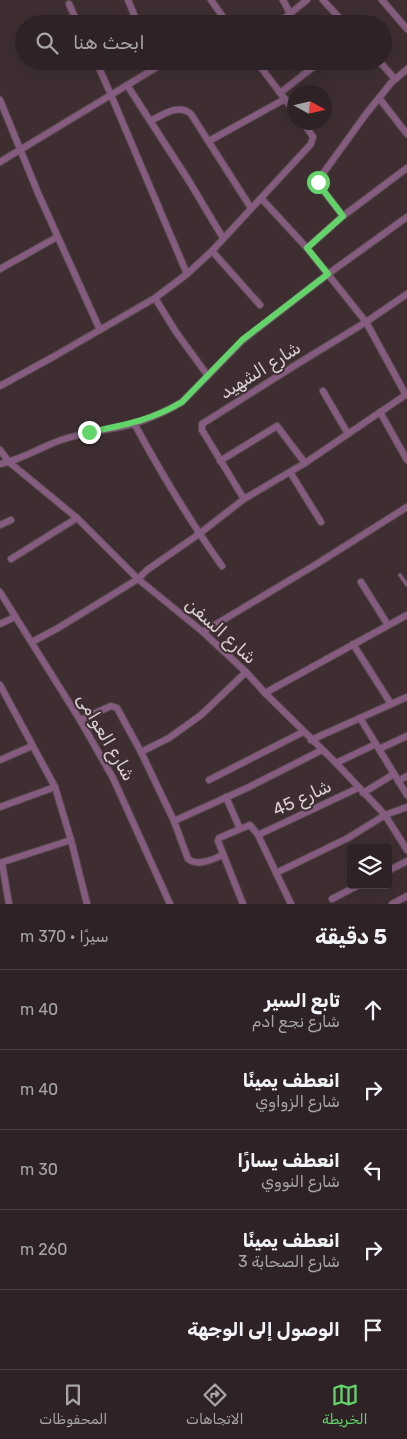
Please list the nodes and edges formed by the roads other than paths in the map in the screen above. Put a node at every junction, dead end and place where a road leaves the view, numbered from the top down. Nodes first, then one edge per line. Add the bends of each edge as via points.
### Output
1 (128, 0) edge
2 (211, 0) edge
3 (283, 0) edge
4 (307, 0) edge
5 (323, 0) edge
6 (382, 0) edge
7 (69, 4) dead end
8 (290, 13) junction
9 (74, 15) edge
10 (134, 15) edge
11 (222, 15) edge
12 (288, 15) edge
13 (337, 15) edge
14 (407, 29) edge
15 (407, 69) edge
16 (100, 70) edge
17 (149, 70) edge
18 (263, 70) edge
19 (309, 70) edge
20 (387, 70) edge
21 (395, 79) junction
22 (127, 85) junction
23 (280, 93) junction
24 (111, 95) junction
25 (379, 98) junction
26 (285, 99) junction
27 (0, 100) edge
28 (287, 102) edge
29 (150, 121) junction
30 (309, 130) edge
31 (407, 134) edge
32 (209, 141) junction
33 (20, 151) junction
34 (0, 162) edge
35 (407, 168) edge
36 (261, 198) junction
37 (251, 208) junction
38 (343, 216) junction
39 (407, 217) edge
40 (57, 237) junction
41 (223, 238) junction
42 (307, 248) junction
43 (212, 251) junction
44 (0, 268) edge
45 (187, 274) junction
46 (328, 274) junction
47 (407, 294) edge
48 (156, 298) junction
49 (260, 305) dead end
50 (366, 322) junction
51 (100, 330) junction
52 (208, 376) junction
53 (0, 386) edge
54 (323, 391) dead end
55 (407, 394) edge
56 (380, 412) junction
57 (134, 423) junction
58 (348, 434) junction
59 (0, 450) edge
60 (407, 460) edge
61 (220, 461) junction
62 (9, 462) junction
63 (305, 463) junction
64 (0, 464) edge
65 (290, 472) junction
66 (244, 499) junction
67 (407, 507) edge
68 (76, 518) junction
69 (11, 520) dead end
70 (321, 522) dead end
71 (0, 526) edge
72 (199, 534) junction
73 (11, 559) dead end
74 (222, 566) dead end
75 (400, 575) dead end
76 (138, 579) junction
77 (361, 582) dead end
78 (407, 585) edge
79 (0, 592) edge
80 (407, 615) edge
81 (15, 616) junction
82 (0, 624) edge
83 (388, 625) junction
84 (203, 632) junction
85 (32, 642) junction
86 (353, 644) junction
87 (246, 672) junction
88 (0, 685) edge
89 (265, 693) junction
90 (407, 697) edge
91 (391, 704) junction
92 (360, 718) junction
93 (80, 720) junction
94 (303, 732) junction
95 (407, 736) edge
96 (312, 740) junction
97 (32, 746) junction
98 (378, 746) junction
99 (322, 750) junction
100 (141, 752) junction
101 (0, 760) edge
102 (336, 763) junction
103 (394, 774) junction
104 (407, 776) edge
105 (209, 780) dead end
106 (398, 781) junction
107 (54, 787) junction
108 (361, 790) junction
109 (407, 795) edge
110 (226, 797) junction
111 (0, 807) edge
112 (407, 807) edge
113 (385, 815) junction
114 (174, 820) junction
115 (240, 829) junction
116 (258, 835) junction
117 (71, 840) junction
118 (407, 850) edge
119 (223, 855) junction
120 (407, 861) edge
121 (1, 863) edge
122 (392, 869) edge
123 (276, 873) junction
124 (351, 889) edge
125 (407, 896) edge
126 (332, 899) dead end
127 (10, 904) edge
128 (87, 904) edge
129 (170, 904) edge
130 (243, 904) edge
131 (291, 904) edge
132 (392, 904) edge

1 - 10 street
2 - 11 street
3 - 8 street
4 - 8 street
5 - 13 street
6 - 14 street
7 - 9 street
8 - 12 street
15 - 21 street
16 - 24 street
17 - 22 street
18 - 23 street
19 - 23 street
20 - 21 street
21 - 25 street
22 - 24 street
22 - 29 street
23 - 26 street
24 - 33 street
24 - 45 street
25 - 31 street
25 - 38 street via 318,180
26 - 28 street
26 - 32 street
27 - 33 street
29 - 32 street via 177,108 184,109
29 - 41 street
30 - 36 street via 313,142
32 - 37 street
33 - 34 street
33 - 40 street
35 - 38 street
36 - 37 street
36 - 42 street
37 - 41 street
38 - 42 street
39 - 46 street
40 - 44 street
40 - 51 street
41 - 43 street
42 - 46 street
43 - 45 street
43 - 49 street
45 - 48 street
46 - 50 street
46 - 52 street via 242,340
47 - 50 street, شارع الشهيد
48 - 51 street
48 - 52 street
50 - 55 street
50 - 61 street, شارع الشهيد via 202,424 202,430
51 - 53 street
52 - 57 street via 171,409
54 - 58 street
55 - 56 street
56 - 58 street
56 - 60 street
57 - 62 street via 60,440
57 - 72 street
58 - 63 street
59 - 62 street, شارع السفن
61 - 63 street via 279,426
61 - 66 street, شارع الشهيد
62 - 64 street
62 - 68 street, شارع السفن
63 - 65 street
65 - 66 street
65 - 70 street
66 - 72 street
67 - 84 street
68 - 73 street
68 - 76 street, شارع السفن
69 - 71 street
72 - 74 street
72 - 76 street
75 - 78 lane
76 - 84 street, شارع السفن
76 - 85 street
77 - 83 street
79 - 81 street, شارع العوامى
80 - 83 street
81 - 82 street
81 - 85 street, شارع العوامى
83 - 86 street
84 - 87 street, شارع السفن
85 - 93 street, شارع العوامى
86 - 89 street
86 - 91 street
87 - 89 street, شارع السفن
87 - 100 street via 201,715 169,738
88 - 97 street
89 - 94 street, شارع السفن
90 - 91 street
91 - 92 street
92 - 96 street
92 - 98 street
93 - 100 street via 114,706
93 - 129 street, شارع العوامى via 125,802
94 - 96 street, شارع السفن
94 - 105 street
95 - 98 street
96 - 99 street, شارع السفن
97 - 101 street
97 - 107 street
98 - 102 street
98 - 103 street
99 - 102 street, شارع السفن
99 - 110 street
100 - 114 street
102 - 108 street, شارع السفن
103 - 106 street
103 - 108 street, شارع 45
104 - 106 street
106 - 109 street
107 - 111 street
107 - 117 street
108 - 113 street, شارع السفن
108 - 116 street, شارع 45
110 - 114 street
110 - 115 street
112 - 113 street
113 - 118 street, شارع السفن
113 - 123 street via 348,838
114 - 119 street via 190,862
115 - 116 street via 250,825
115 - 119 street via 218,839
116 - 123 street
117 - 121 street
117 - 128 street
119 - 130 street
120 - 122 street
121 - 127 street
123 - 131 street
124 - 126 street
125 - 132 street

